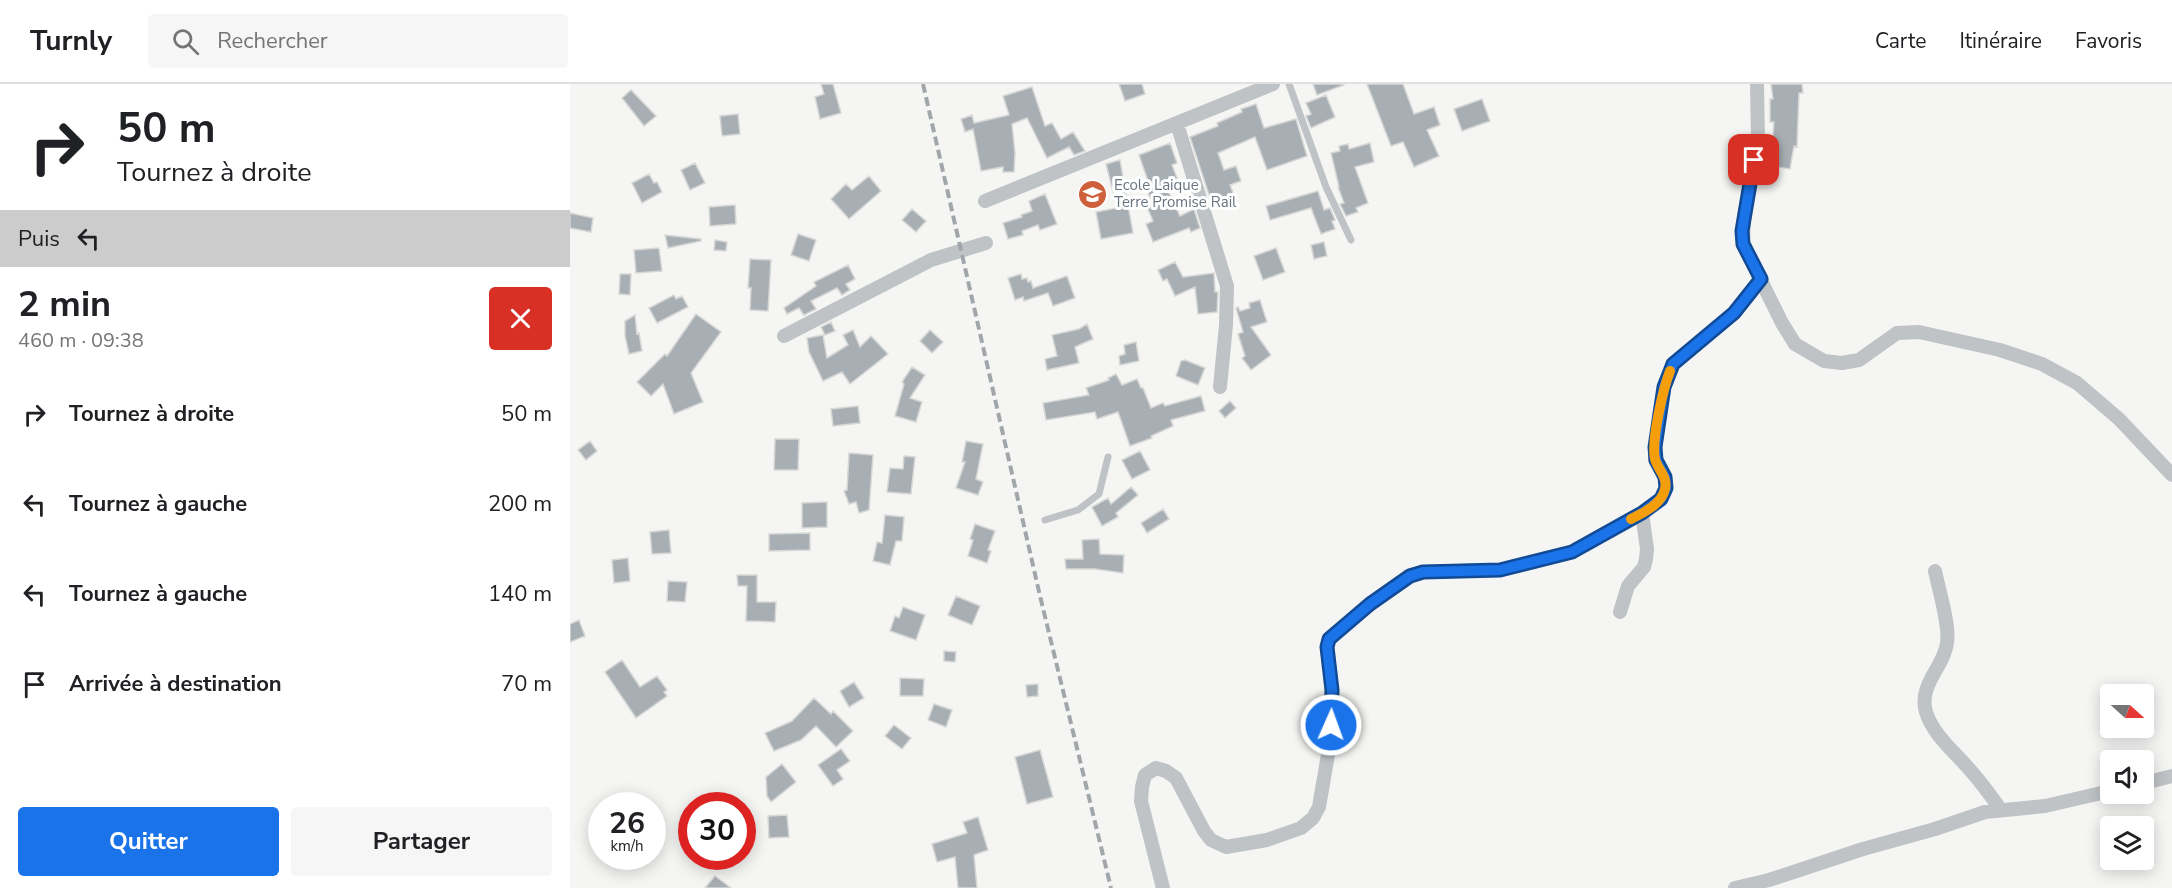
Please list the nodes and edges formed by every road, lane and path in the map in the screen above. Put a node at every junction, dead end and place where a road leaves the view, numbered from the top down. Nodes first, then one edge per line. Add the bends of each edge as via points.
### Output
1 (1273, 84) edge
2 (1289, 84) edge
3 (1757, 84) edge
4 (1177, 124) junction
5 (985, 201) dead end
6 (1351, 240) dead end
7 (986, 243) dead end
8 (1761, 279) junction
9 (784, 336) dead end
10 (1220, 387) dead end
11 (1108, 457) dead end
12 (2172, 475) edge
13 (1642, 513) junction
14 (1045, 520) dead end
15 (1935, 571) dead end
16 (1620, 612) dead end
17 (2172, 776) edge
18 (2154, 780) edge
19 (2100, 793) edge
20 (2001, 810) junction
21 (1163, 888) edge
22 (1735, 888) edge

1 - 4 street
2 - 6 lane via 1326,187
3 - 8 street via 1758,141 1742,231 1743,244
4 - 5 street
4 - 10 street via 1227,286
7 - 9 street via 931,260
8 - 12 street via 1795,344 1824,361 1859,360 1897,333 1920,332 2000,350 2042,364 2078,383
8 - 13 street via 1734,313 1673,364 1664,387 1655,447 1666,488 1661,499
11 - 14 lane via 1099,494 1078,510
13 - 16 street via 1646,559 1628,586
13 - 21 street via 1572,552 1500,570 1423,572 1410,576 1331,637 1327,647 1332,690 1330,743 1319,807 1301,828 1267,840 1226,847 1203,831 1176,778 1156,768 1145,775 1141,801
15 - 20 street via 1948,640 1946,653 1925,695 1925,710 1943,740
17 - 18 street
19 - 20 street via 2045,806
20 - 22 street

